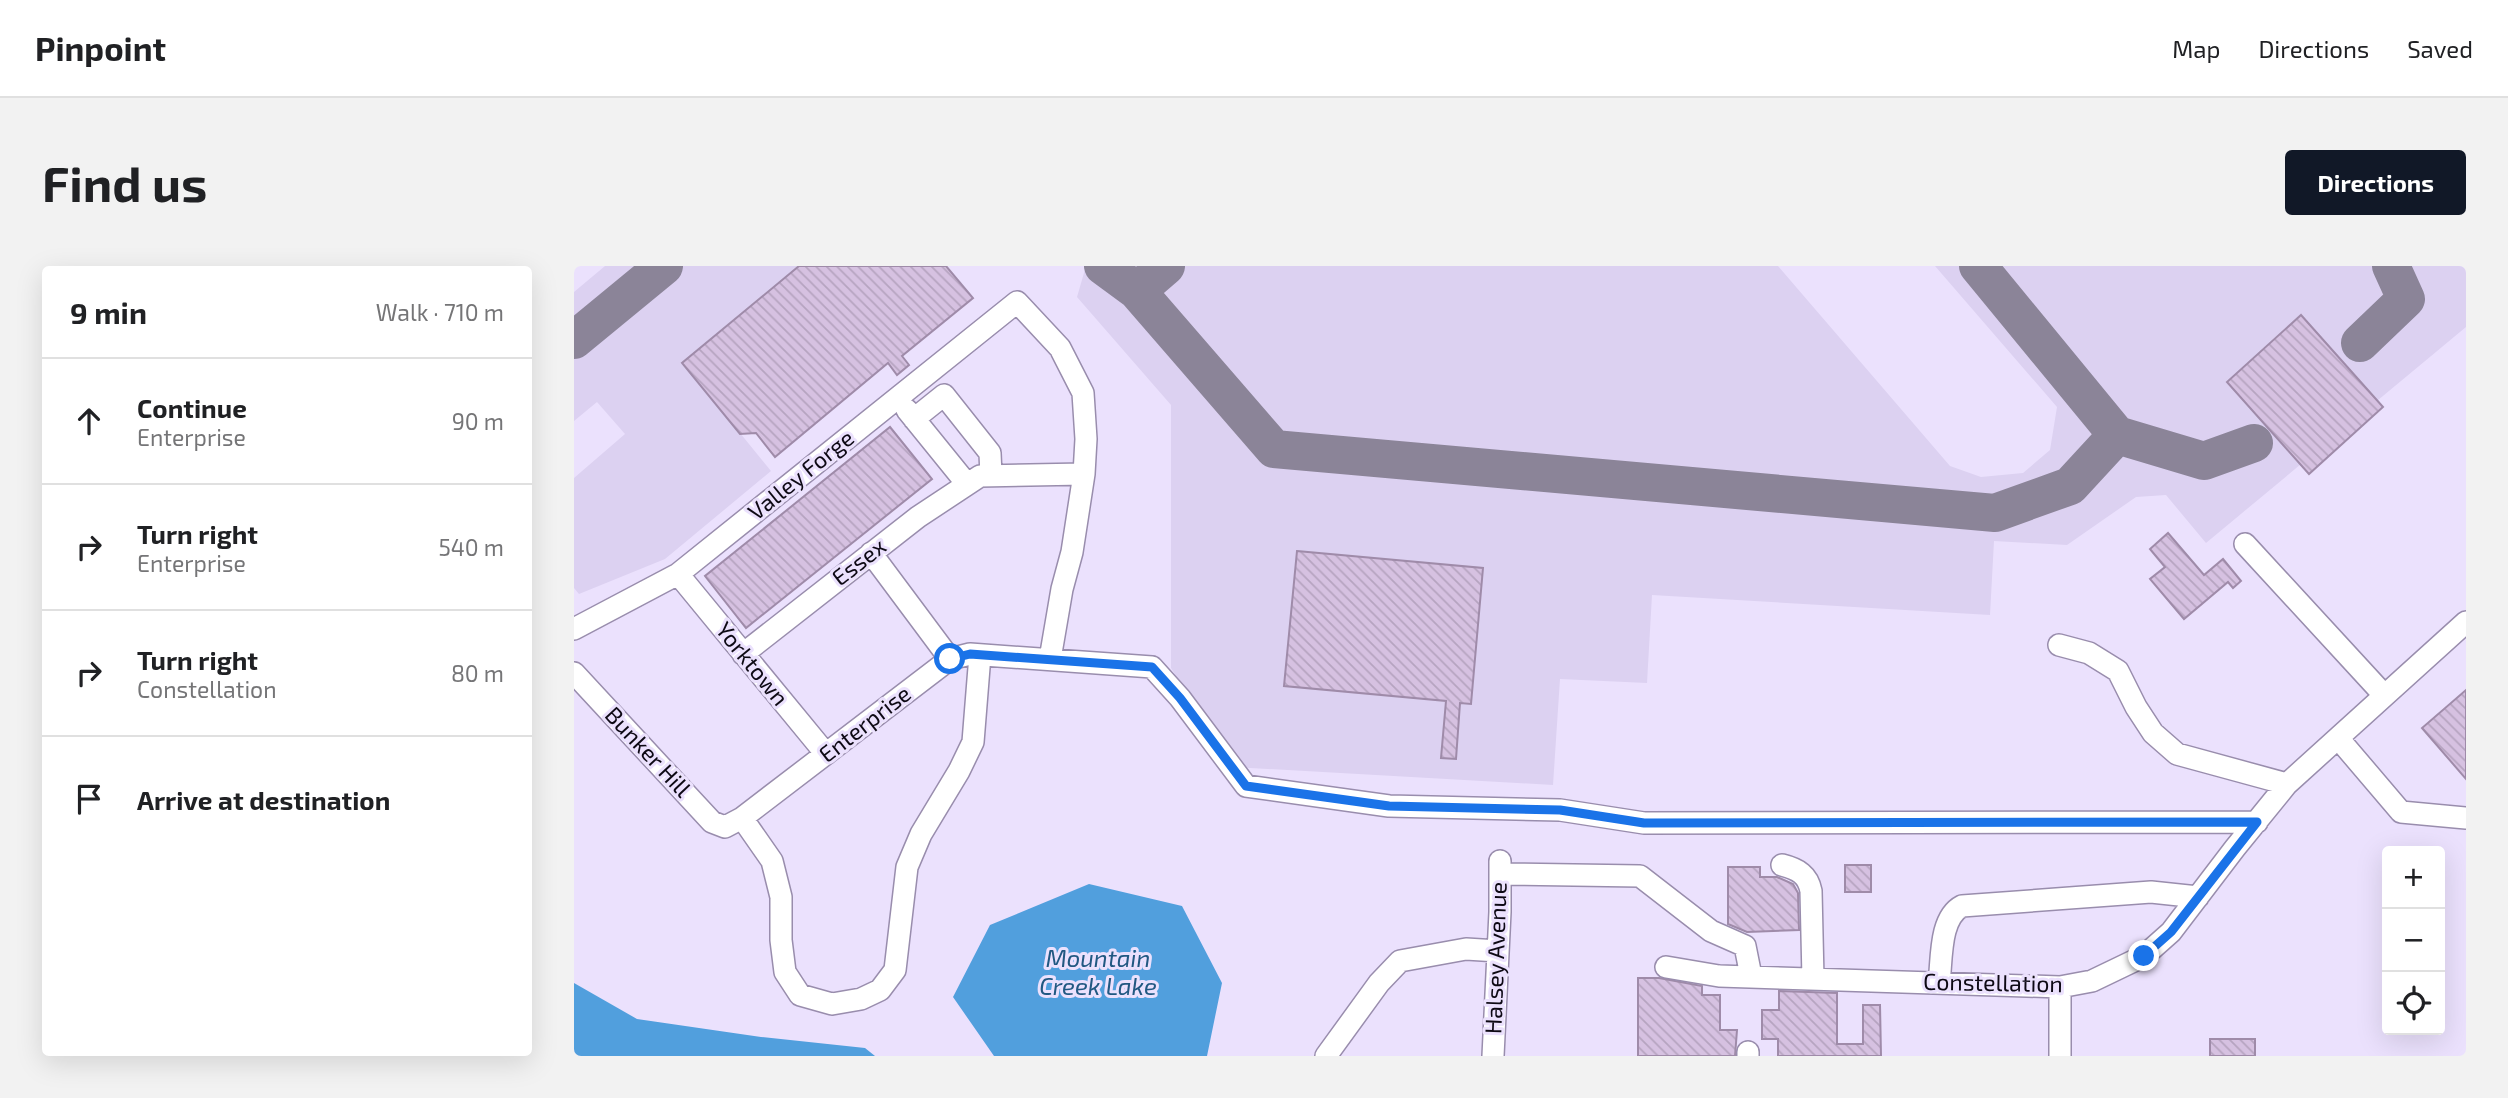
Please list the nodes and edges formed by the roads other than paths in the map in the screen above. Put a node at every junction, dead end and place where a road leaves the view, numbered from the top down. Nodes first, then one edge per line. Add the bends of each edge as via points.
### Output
1 (897, 398) junction
2 (914, 419) junction
3 (1084, 474) junction
4 (980, 479) junction
5 (2245, 544) dead end
6 (871, 553) junction
7 (678, 573) junction
8 (2466, 622) edge
9 (574, 629) edge
10 (2059, 645) dead end
11 (743, 654) junction
12 (980, 655) junction
13 (950, 659) junction
14 (1049, 659) junction
15 (574, 673) edge
16 (2384, 695) junction
17 (2338, 738) junction
18 (826, 754) junction
19 (2287, 784) junction
20 (2466, 818) edge
21 (733, 822) junction
22 (2257, 822) junction
23 (1782, 865) dead end
24 (2198, 897) junction
25 (1498, 951) junction
26 (1666, 967) dead end
27 (1751, 976) junction
28 (1813, 979) junction
29 (1939, 983) junction
30 (2060, 987) junction
31 (1326, 1056) edge
32 (1493, 1056) edge
33 (2060, 1056) edge

1 - 2 lane
1 - 3 lane, Valley Forge via 1017,302 1060,348 1083,393
1 - 7 lane, Valley Forge
2 - 4 lane
2 - 4 lane via 944,395 990,453
3 - 4 lane
3 - 14 lane
4 - 6 lane, Essex
5 - 16 lane
6 - 11 lane, Essex
6 - 13 lane
7 - 9 lane, Valley Forge
7 - 11 lane, Yorktown
8 - 16 lane, Constellation
10 - 19 lane via 2089,653 2118,671 2153,733 2177,754
11 - 18 lane, Yorktown
12 - 13 lane, Enterprise
12 - 14 lane, Enterprise
12 - 21 lane, Bunker Hill via 973,742 907,867 895,970 880,990 832,1004 800,995 785,972 781,897 772,861
13 - 18 lane, Enterprise
14 - 22 lane, Enterprise via 1152,667 1246,786 1389,806 1560,810 1644,823
15 - 21 lane, Bunker Hill via 712,822
16 - 17 lane, Constellation
17 - 19 lane, Constellation
17 - 20 lane via 2401,812
18 - 21 lane, Enterprise
19 - 22 lane, Constellation
22 - 24 lane, Constellation
23 - 28 lane via 1809,880
24 - 29 lane via 2151,892 1962,906 1951,914 1945,932
24 - 30 lane, Constellation via 2171,932 2144,956 2092,981
25 - 27 lane, Halsey Avenue via 1500,866 1640,876 1711,931 1745,947
25 - 31 lane via 1453,951 1401,961 1379,983
25 - 32 lane, Halsey Avenue
26 - 27 lane, Constellation
27 - 28 lane, Constellation
28 - 29 lane, Constellation
29 - 30 lane, Constellation
30 - 33 lane

